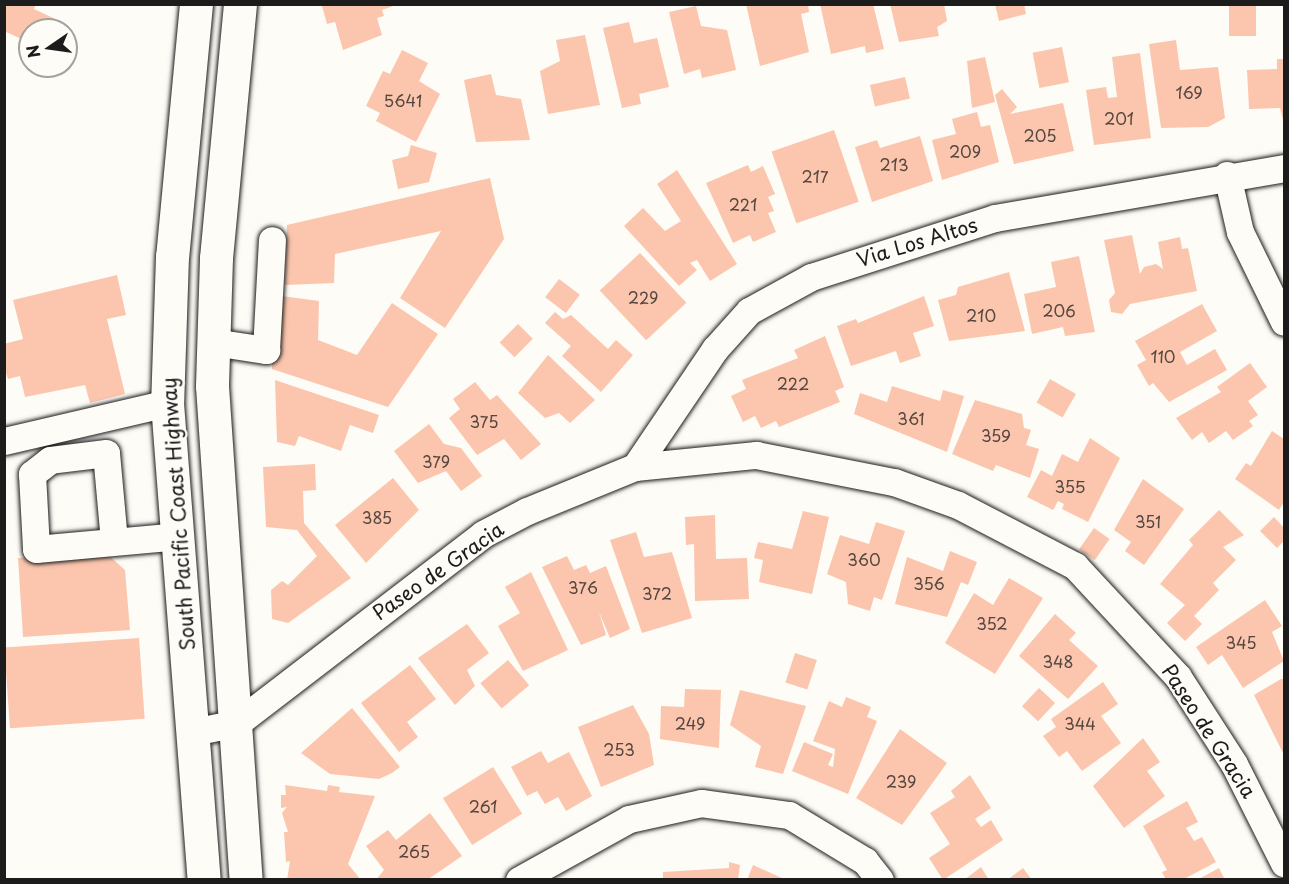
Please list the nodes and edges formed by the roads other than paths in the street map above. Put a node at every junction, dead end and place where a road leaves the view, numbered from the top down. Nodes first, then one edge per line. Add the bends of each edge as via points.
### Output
1 (196, 4) edge
2 (240, 4) edge
3 (1284, 168) edge
4 (1227, 175) junction
5 (272, 240) dead end
6 (1284, 322) edge
7 (213, 342) junction
8 (167, 403) junction
9 (4, 441) edge
10 (635, 467) junction
11 (179, 536) junction
12 (114, 542) dead end
13 (237, 723) junction
14 (193, 732) junction
15 (1282, 848) edge
16 (204, 879) edge
17 (246, 879) edge
18 (519, 879) edge
19 (879, 879) edge

1 - 8 highway, South Pacific Coast Highway via 172,256
2 - 7 highway via 225,145
3 - 4 street, Via Los Altos
4 - 6 street via 1240,232
4 - 10 street, Via Los Altos via 995,218 811,277 749,311 715,349
5 - 7 street via 266,350
7 - 13 highway
8 - 9 street
8 - 11 highway, South Pacific Coast Highway
10 - 13 street, Paseo de Gracia via 590,481 483,534
10 - 15 street, Paseo de Gracia via 756,455 846,470 958,505 1075,566 1178,677
11 - 12 street
11 - 14 highway, South Pacific Coast Highway
13 - 14 street, Paseo de Gracia
13 - 17 highway
14 - 16 highway, South Pacific Coast Highway
18 - 19 street via 629,819 701,802 789,815 865,861

